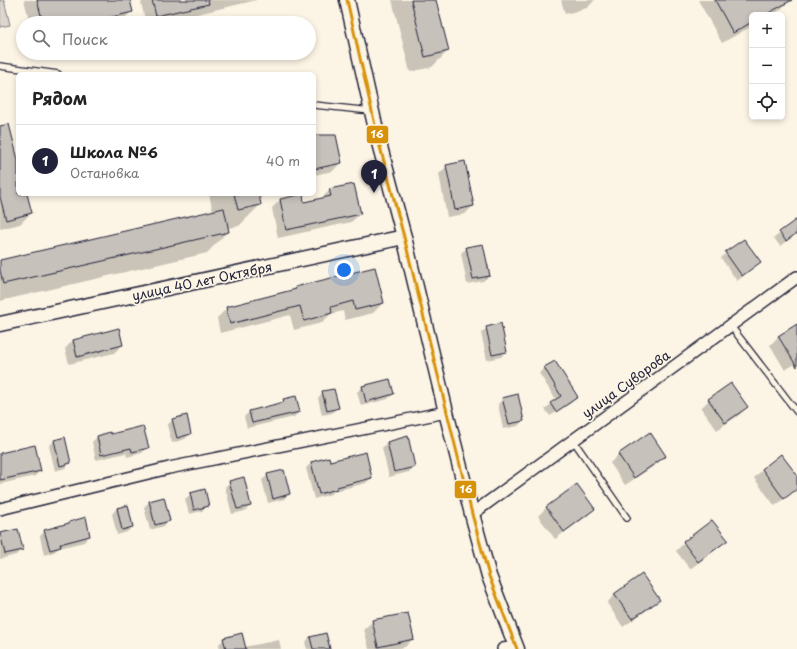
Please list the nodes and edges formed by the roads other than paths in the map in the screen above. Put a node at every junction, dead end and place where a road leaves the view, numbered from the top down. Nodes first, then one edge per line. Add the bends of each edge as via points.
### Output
1 (347, 0) edge
2 (0, 66) edge
3 (44, 72) edge
4 (316, 105) edge
5 (371, 111) junction
6 (404, 238) junction
7 (797, 277) edge
8 (0, 324) edge
9 (730, 324) junction
10 (446, 412) junction
11 (797, 412) edge
12 (573, 440) junction
13 (0, 509) edge
14 (472, 514) junction
15 (627, 518) dead end
16 (512, 648) edge

1 - 5 street
2 - 3 lane
4 - 5 lane
5 - 6 street
6 - 8 street, улица 40 лет Октября
6 - 10 street
7 - 9 street, улица Суворова
9 - 11 lane
9 - 12 street, улица Суворова
10 - 13 street via 169,468
10 - 14 street
12 - 14 street, улица Суворова
12 - 15 lane
14 - 16 street

